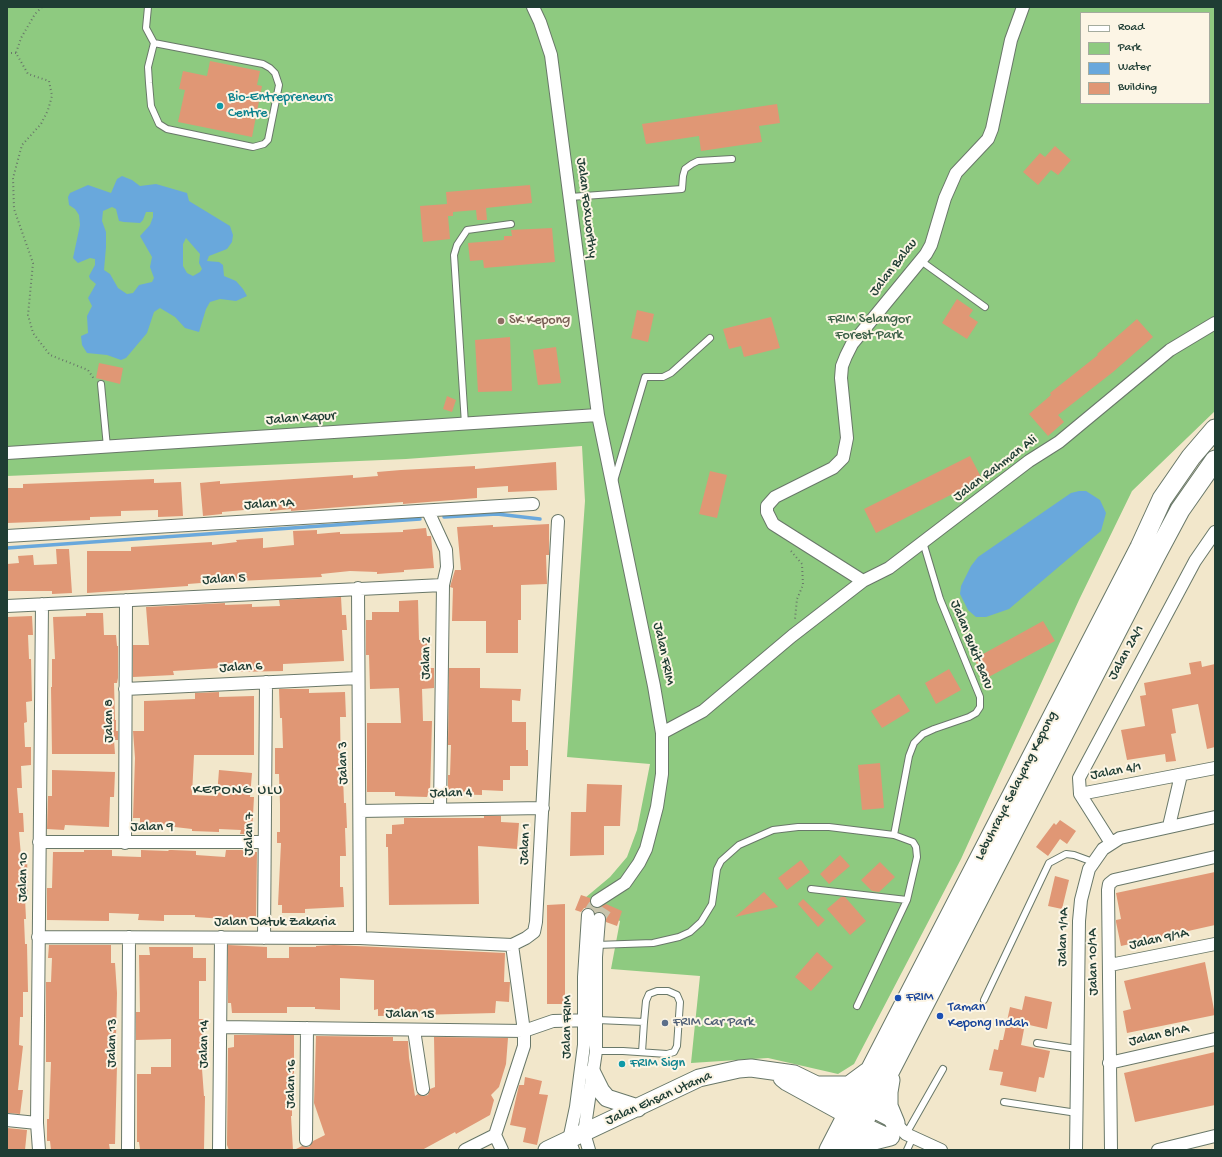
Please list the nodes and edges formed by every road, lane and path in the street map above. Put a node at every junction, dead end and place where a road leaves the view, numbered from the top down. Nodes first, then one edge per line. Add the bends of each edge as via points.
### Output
1 (42, 7) edge
2 (148, 7) edge
3 (533, 7) edge
4 (1023, 7) edge
5 (154, 42) junction
6 (7, 53) edge
7 (16, 53) junction
8 (732, 159) dead end
9 (570, 197) junction
10 (511, 224) dead end
11 (921, 261) junction
12 (985, 307) dead end
13 (1215, 323) edge
14 (710, 338) dead end
15 (102, 384) joint
16 (598, 415) junction
17 (465, 424) junction
18 (1215, 429) edge
19 (107, 447) junction
20 (7, 453) edge
21 (1215, 460) edge
22 (612, 486) junction
23 (533, 504) dead end
24 (428, 511) junction
25 (558, 521) dead end
26 (1215, 532) edge
27 (7, 536) edge
28 (923, 542) junction
29 (788, 547) dead end
30 (863, 581) junction
31 (444, 585) junction
32 (358, 588) junction
33 (126, 600) junction
34 (42, 604) junction
35 (7, 606) edge
36 (792, 636) junction
37 (358, 678) junction
38 (266, 682) junction
39 (125, 689) junction
40 (662, 733) junction
41 (1215, 768) edge
42 (1182, 775) junction
43 (1080, 794) junction
44 (543, 808) junction
45 (440, 809) junction
46 (360, 811) junction
47 (1215, 817) edge
48 (1169, 826) junction
49 (894, 835) junction
50 (39, 842) junction
51 (264, 842) junction
52 (125, 843) junction
53 (1111, 843) junction
54 (1215, 857) edge
55 (1093, 862) junction
56 (811, 888) dead end
57 (906, 900) junction
58 (602, 903) tunnel mouth
59 (38, 937) junction
60 (129, 937) junction
61 (222, 938) junction
62 (264, 938) junction
63 (360, 938) junction
64 (1215, 944) edge
65 (512, 945) junction
66 (596, 945) junction
67 (1110, 965) junction
68 (984, 1000) dead end
69 (857, 1006) dead end
70 (584, 1020) junction
71 (597, 1020) junction
72 (644, 1022) junction
73 (221, 1027) junction
74 (307, 1028) junction
75 (414, 1030) junction
76 (524, 1031) junction
77 (1215, 1039) edge
78 (1037, 1043) dead end
79 (1077, 1049) junction
80 (596, 1051) junction
81 (642, 1052) junction
82 (1110, 1063) junction
83 (894, 1065) junction
84 (943, 1069) dead end
85 (775, 1070) junction
86 (870, 1071) junction
87 (592, 1072) junction
88 (820, 1086) junction
89 (423, 1090) dead end
90 (1004, 1102) dead end
91 (638, 1108) junction
92 (859, 1113) junction
93 (1077, 1113) junction
94 (7, 1120) edge
95 (37, 1123) junction
96 (901, 1132) junction
97 (495, 1135) junction
98 (1215, 1136) edge
99 (306, 1140) dead end
100 (575, 1141) edge
101 (39, 1150) edge
102 (128, 1150) edge
103 (219, 1150) edge
104 (465, 1150) edge
105 (502, 1150) edge
106 (547, 1150) edge
107 (589, 1150) edge
108 (829, 1150) edge
109 (850, 1150) edge
110 (854, 1150) edge
111 (907, 1150) edge
112 (941, 1150) edge
113 (1076, 1150) edge
114 (1111, 1150) edge
115 (1158, 1150) edge

1 - 7 path via 24,32
2 - 5 lane via 146,28
3 - 9 street, Jalan Foxworthy via 551,55
4 - 11 street, Jalan Balau via 1011,40 988,139 956,173 945,198 931,245
5 - 5 lane via 148,67 151,106 158,124 167,129 253,147 268,140 279,85 275,73 270,68 263,64
6 - 7 path
7 - 15 path via 28,74 49,81 52,96 41,124 22,145 13,178 14,210 33,263 28,314 33,333 50,355 88,370 92,378
8 - 9 lane via 698,161 692,164 685,169 682,189
9 - 16 street, Jalan Foxworthy
10 - 17 lane via 467,230 454,255
11 - 12 lane
11 - 30 street, Jalan Balau via 852,344 844,361 841,378 847,438 843,458 833,468 775,497 767,506 772,524
13 - 28 street, Jalan Rahman Ali via 1170,350 1081,425 1029,461
14 - 22 lane via 671,373 663,376 645,376
15 - 19 lane
16 - 17 street, Jalan Kapur
16 - 22 street, Jalan FRIM
17 - 19 street, Jalan Kapur
18 - 86 main road, Lebuhraya Selayang Kepong via 1191,457 1162,499
19 - 20 street, Jalan Kapur
21 - 83 main road, Lebuhraya Selayang Kepong via 1180,510 1156,555
22 - 40 street, Jalan FRIM
23 - 24 street, Jalan 1A
24 - 27 street, Jalan 1A
24 - 31 street, Jalan 2 via 446,550
25 - 44 street, Jalan 1
26 - 43 street, Jalan 2A/1 via 1195,561 1079,778
28 - 30 street, Jalan Rahman Ali via 889,568
28 - 49 lane, Jalan Bukit Baru via 940,599 980,697 980,707 969,717 923,734 914,743 908,756
29 - 36 path via 802,564 803,585 797,599
30 - 36 street, Jalan Rahman Ali
31 - 32 street, Jalan 5
31 - 45 street, Jalan 2
32 - 33 street, Jalan 5
32 - 37 street, Jalan 3
33 - 34 street, Jalan 5
33 - 39 street, Jalan 8
34 - 35 street, Jalan 5
34 - 50 street, Jalan 10
36 - 40 street, Jalan Rahman Ali via 702,711
37 - 38 street, Jalan 6
37 - 46 street, Jalan 3
38 - 39 street, Jalan 6
38 - 51 street, Jalan 7
39 - 52 street, Jalan 8
40 - 58 street, Jalan FRIM via 662,774 657,808 646,849 630,877
41 - 42 street, Jalan 4/1
42 - 43 street, Jalan 4/1
42 - 48 street
43 - 53 street, Jalan 4/1
44 - 45 street, Jalan 4
44 - 65 street, Jalan 1 via 534,932
45 - 46 street, Jalan 4
46 - 63 street, Jalan 3
47 - 48 street, Jalan 1/1A
48 - 53 street, Jalan 1/1A via 1120,838
49 - 57 lane via 913,842 916,847 917,857
49 - 66 lane via 829,828 798,827 773,830 739,845 721,861 717,869 712,904 701,922 690,932 679,938 653,943
50 - 52 street, Jalan 9
50 - 59 street, Jalan 10
51 - 52 street, Jalan 9
51 - 62 street, Jalan 7
53 - 55 street, Jalan 1/1A
54 - 67 street, Jalan 10/1A via 1114,880 1110,884
55 - 68 lane via 1066,854 1050,863
55 - 79 street, Jalan 1/1A via 1086,879 1079,921
56 - 57 lane
57 - 69 lane
59 - 60 street, Jalan Datuk Zakaria
59 - 95 street, Jalan 10
60 - 61 street, Jalan Datuk Zakaria
60 - 102 street, Jalan 13
61 - 62 street, Jalan Datuk Zakaria
61 - 73 street, Jalan 14
62 - 63 street, Jalan Datuk Zakaria
63 - 65 street, Jalan Datuk Zakaria
64 - 67 street, Jalan 9/1A
65 - 76 street
66 - 70 street, Jalan FRIM via 594,917 584,957
66 - 71 street, Jalan FRIM
67 - 82 street, Jalan 10/1A
70 - 71 street, Jalan 15
70 - 76 street, Jalan 15 via 553,1021
70 - 100 street, Jalan FRIM
71 - 72 lane
71 - 80 street, Jalan FRIM
72 - 81 lane
72 - 81 lane via 649,994 668,991 677,995 680,1002 677,1046 674,1052
73 - 74 street, Jalan 15
73 - 103 street, Jalan 14
74 - 75 street, Jalan 15
74 - 99 street, Jalan 16
75 - 76 street, Jalan 15
75 - 89 street
76 - 97 street via 524,1046
77 - 82 street, Jalan 8/1A
78 - 79 lane
79 - 93 street, Jalan 1/1A
80 - 81 lane
80 - 87 street, Jalan FRIM
82 - 114 street, Jalan 10/1A
83 - 92 main road, Lebuhraya Selayang Kepong
83 - 96 main road via 887,1099 890,1115
84 - 96 lane
85 - 88 street, Jalan Ehsan Utama via 794,1074
85 - 91 street, Jalan Ehsan Utama via 751,1068 720,1072 699,1078
85 - 92 street via 787,1082
86 - 88 main road via 849,1086
86 - 92 main road, Lebuhraya Selayang Kepong
87 - 91 street via 607,1098
87 - 100 street, Jalan FRIM
88 - 92 street, Jalan Ehsan Utama
90 - 93 lane
91 - 100 street, Jalan Ehsan Utama
92 - 96 street
92 - 108 main road, Lebuhraya Selayang Kepong
92 - 109 main road, Lebuhraya Selayang Kepong
93 - 113 street, Jalan 1/1A
94 - 95 street
95 - 101 street, Jalan 10
96 - 110 main road via 870,1141
96 - 111 lane
96 - 112 street
97 - 104 street
97 - 105 street
98 - 115 street
100 - 106 street, Jalan Ehsan Utama
100 - 107 street

